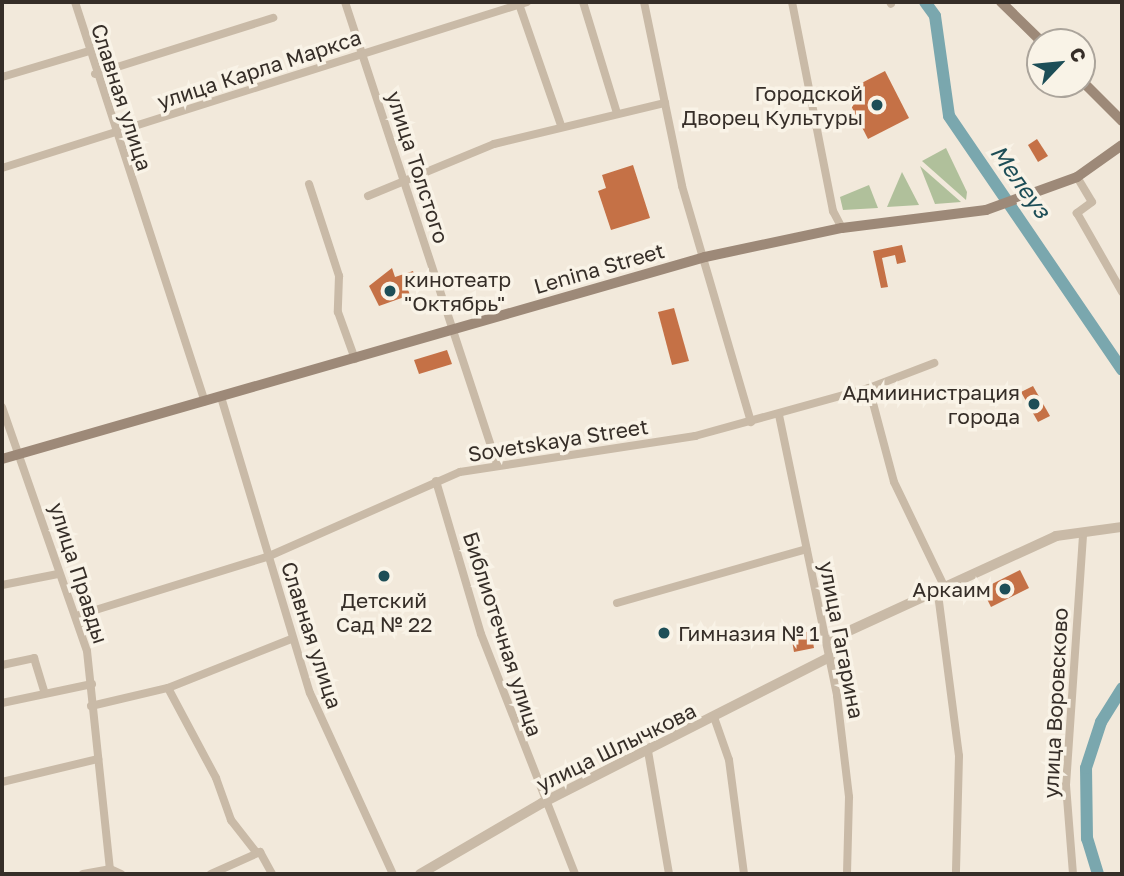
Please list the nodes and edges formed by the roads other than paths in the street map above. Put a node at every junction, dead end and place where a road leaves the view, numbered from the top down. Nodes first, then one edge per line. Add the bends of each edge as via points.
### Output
1 (75, 2) edge
2 (345, 2) edge
3 (583, 2) edge
4 (644, 2) edge
5 (792, 2) edge
6 (1002, 2) edge
7 (523, 3) edge
8 (272, 19) dead end
9 (1028, 28) edge
10 (86, 52) junction
11 (362, 54) junction
12 (95, 74) junction
13 (2, 77) edge
14 (1096, 95) edge
15 (665, 103) junction
16 (617, 113) junction
17 (1122, 121) edge
18 (561, 125) junction
19 (114, 132) junction
20 (1122, 145) edge
21 (2, 168) edge
22 (1077, 177) junction
23 (406, 180) junction
24 (309, 184) dead end
25 (368, 196) dead end
26 (842, 228) junction
27 (705, 257) junction
28 (1122, 292) edge
29 (451, 330) junction
30 (355, 359) junction
31 (934, 363) dead end
32 (870, 388) junction
33 (221, 397) junction
34 (205, 401) junction
35 (2, 407) edge
36 (779, 415) junction
37 (751, 422) junction
38 (22, 453) junction
39 (2, 459) edge
40 (496, 462) junction
41 (436, 481) junction
42 (1122, 527) edge
43 (1083, 534) junction
44 (806, 549) junction
45 (267, 557) junction
46 (58, 574) junction
47 (2, 585) edge
48 (942, 592) junction
49 (617, 603) dead end
50 (76, 616) junction
51 (291, 639) junction
52 (827, 641) junction
53 (830, 657) junction
54 (2, 665) edge
55 (92, 684) junction
56 (168, 688) junction
57 (45, 693) junction
58 (2, 704) edge
59 (91, 706) junction
60 (715, 720) junction
61 (648, 751) junction
62 (98, 759) junction
63 (2, 782) edge
64 (542, 803) junction
65 (256, 852) junction
66 (110, 869) junction
67 (83, 874) edge
68 (121, 874) edge
69 (211, 874) edge
70 (272, 874) edge
71 (393, 874) edge
72 (420, 874) edge
73 (575, 874) edge
74 (669, 874) edge
75 (744, 874) edge
76 (847, 874) edge
77 (956, 874) edge
78 (1073, 874) edge

1 - 10 street, Славная улица
2 - 11 street, улица Толстого
3 - 16 street
4 - 15 street
5 - 26 street via 833,211
6 - 9 main road
7 - 11 street, улица Карла Маркса
7 - 18 street
8 - 12 street
10 - 12 street, Славная улица
10 - 13 street
11 - 19 street, улица Карла Маркса
11 - 23 street, улица Толстого
12 - 19 street, Славная улица
14 - 17 main road
15 - 16 street
15 - 27 street via 693,230
16 - 18 street
18 - 23 street
19 - 21 street, улица Карла Маркса
19 - 34 street, Славная улица
20 - 22 main road, Lenina Street
22 - 26 main road, Lenina Street via 986,210
22 - 28 street via 1091,202 1077,212
23 - 25 street
23 - 29 street, улица Толстого
24 - 30 street via 338,276 338,312
26 - 27 main road, Lenina Street
27 - 29 main road, Lenina Street
27 - 37 street
29 - 30 main road, Lenina Street
29 - 40 street, улица Толстого
30 - 33 main road, Lenina Street
31 - 32 street, Sovetskaya Street
32 - 36 street, Sovetskaya Street
32 - 48 street via 894,482
33 - 34 main road, Lenina Street
33 - 45 street, Славная улица
34 - 38 main road, Lenina Street
35 - 38 street, улица Правды
36 - 37 street, Sovetskaya Street
36 - 44 street, улица Гагарина
37 - 40 street, Sovetskaya Street via 649,444
38 - 39 main road, Lenina Street
38 - 46 street, улица Правды
40 - 41 street, Sovetskaya Street
41 - 45 street, Sovetskaya Street
41 - 64 street, Библиотечная улица via 481,634
42 - 43 street
43 - 48 street via 1056,536
43 - 78 street, улица Воровсково via 1066,785
44 - 49 street
44 - 52 street, улица Гагарина
45 - 50 street, Sovetskaya Street
45 - 51 street, Славная улица
46 - 47 street
46 - 50 street, улица Правды
48 - 52 street
48 - 77 street via 959,756
50 - 55 street, улица Правды
51 - 56 street
51 - 71 street, Славная улица via 353,797
52 - 53 street, улица Гагарина
53 - 60 street, улица Шлычкова
53 - 76 street, улица Гагарина via 849,797
54 - 57 street via 34,658
55 - 57 street
55 - 59 street, улица Правды
56 - 59 street
56 - 65 street via 216,778 231,820
57 - 58 street
59 - 62 street, улица Правды
60 - 61 street, улица Шлычкова
60 - 75 street via 729,760
61 - 64 street, улица Шлычкова
61 - 74 street
62 - 63 street
62 - 66 street, улица Правды
64 - 72 street, улица Шлычкова
64 - 73 street, Библиотечная улица
65 - 69 street
65 - 70 street
66 - 67 street
66 - 68 street

